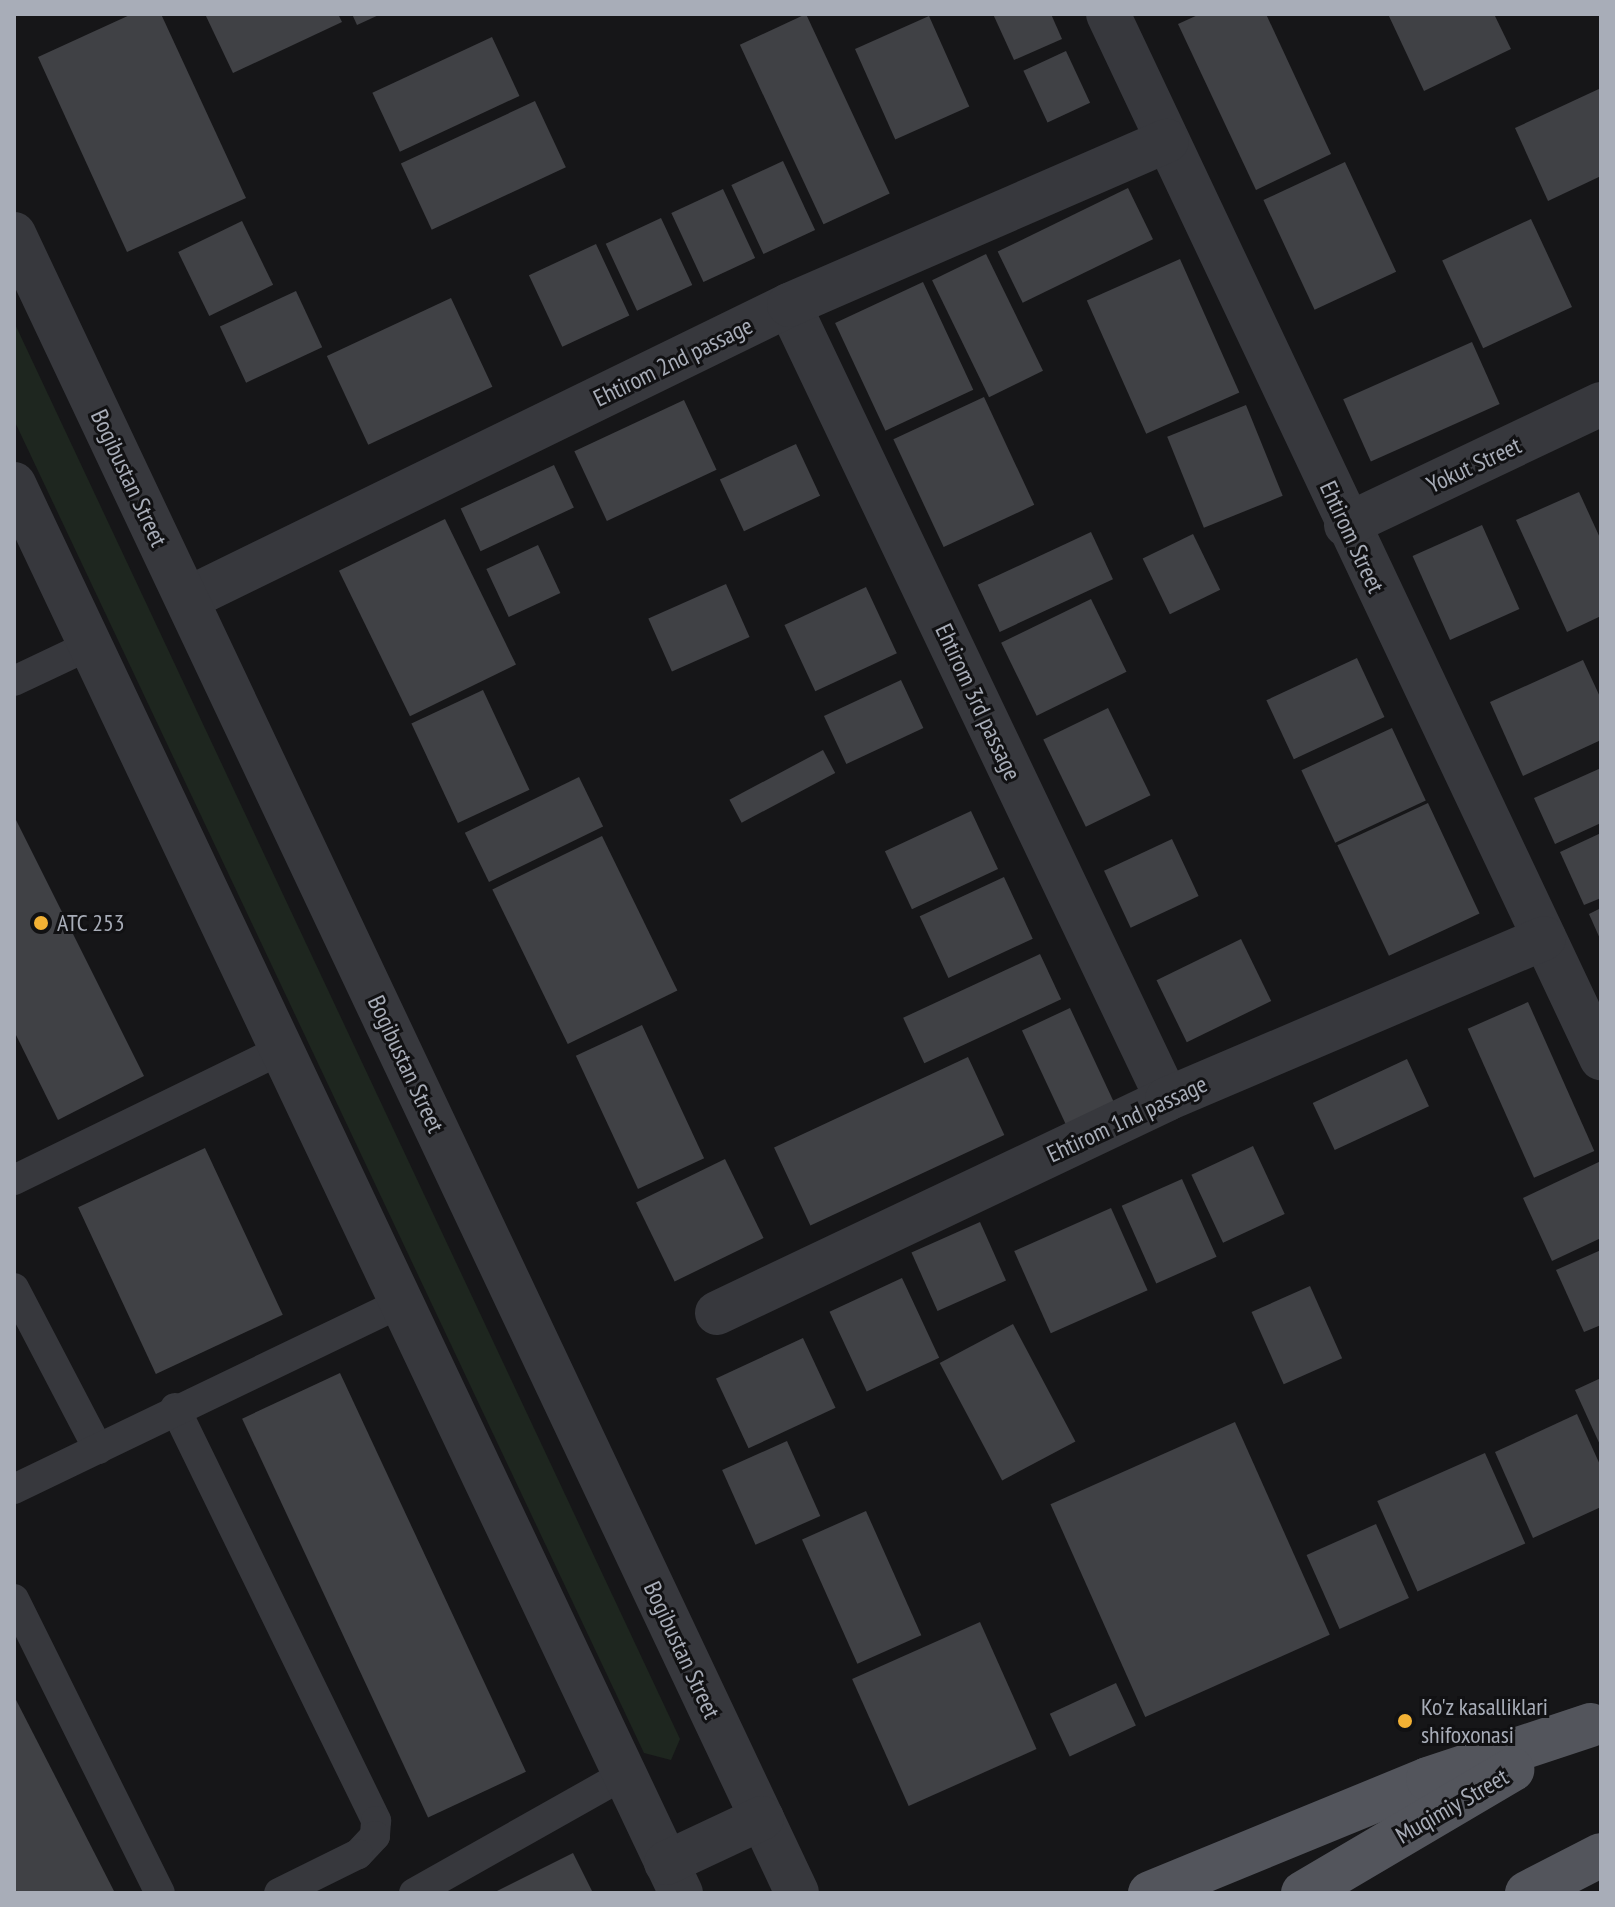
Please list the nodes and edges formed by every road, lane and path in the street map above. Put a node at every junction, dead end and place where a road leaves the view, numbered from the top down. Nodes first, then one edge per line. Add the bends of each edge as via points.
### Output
1 (1108, 14) edge
2 (1167, 141) junction
3 (14, 234) edge
4 (789, 305) junction
5 (1601, 404) edge
6 (14, 484) edge
7 (1346, 525) junction
8 (187, 599) junction
9 (90, 645) junction
10 (14, 681) edge
11 (1544, 938) junction
12 (281, 1050) junction
13 (1601, 1058) edge
14 (1167, 1099) junction
15 (14, 1180) edge
16 (14, 1288) edge
17 (401, 1303) junction
18 (717, 1313) dead end
19 (175, 1408) junction
20 (98, 1449) junction
21 (14, 1489) edge
22 (14, 1599) edge
23 (1596, 1722) edge
24 (623, 1775) junction
25 (762, 1818) junction
26 (1601, 1855) edge
27 (674, 1878) edge
28 (160, 1893) edge
29 (279, 1893) edge
30 (414, 1893) edge
31 (797, 1893) edge
32 (1150, 1893) edge
33 (1303, 1893) edge
34 (1527, 1893) edge

1 - 2 street, Ehtirom Street
2 - 4 street, Ehtirom 2nd passage
2 - 7 street, Ehtirom Street
3 - 8 street, Bogibustan Street
4 - 8 street, Ehtirom 2nd passage
4 - 14 street, Ehtirom 3rd passage
5 - 7 street, Yokut Street
6 - 9 street
7 - 11 street, Ehtirom Street
8 - 25 street, Bogibustan Street
9 - 10 lane
9 - 12 street
11 - 13 street, Ehtirom Street
11 - 14 street, Ehtirom 1nd passage
12 - 15 lane
12 - 17 street
14 - 18 street, Ehtirom 1nd passage
16 - 20 lane
17 - 19 lane
17 - 24 street
19 - 20 lane
19 - 29 lane via 376,1821 375,1836 358,1854
20 - 21 lane
22 - 28 lane
23 - 32 main road via 1428,1779
23 - 33 main road, Muqimiy Street
24 - 27 street
24 - 30 lane
25 - 27 street
25 - 31 street, Bogibustan Street
26 - 34 main road

